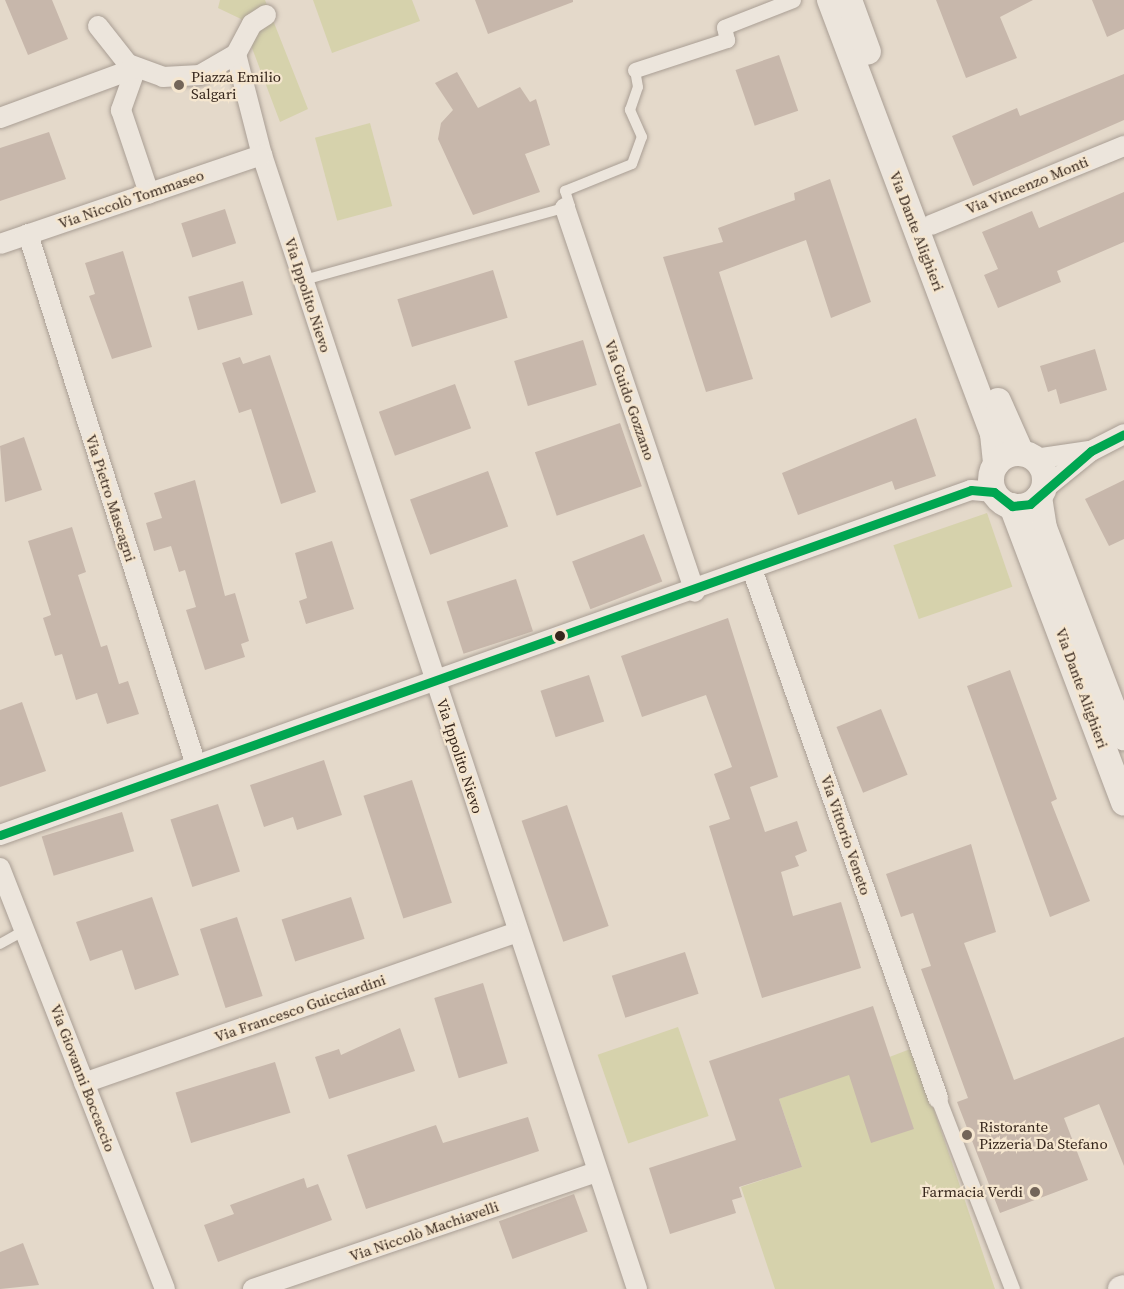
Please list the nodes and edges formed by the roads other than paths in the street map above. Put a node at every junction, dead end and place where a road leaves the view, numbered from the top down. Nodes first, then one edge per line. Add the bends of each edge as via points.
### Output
1 (793, 0) edge
2 (830, 0) edge
3 (849, 0) edge
4 (266, 15) dead end
5 (98, 26) dead end
6 (236, 54) junction
7 (135, 68) junction
8 (635, 70) joint
9 (0, 118) edge
10 (1124, 146) edge
11 (262, 155) junction
12 (149, 193) junction
13 (565, 208) junction
14 (931, 225) junction
15 (28, 234) junction
16 (0, 244) edge
17 (303, 280) junction
18 (1124, 434) edge
19 (1091, 451) junction
20 (1028, 456) junction
21 (996, 464) junction
22 (1042, 493) junction
23 (1003, 499) junction
24 (753, 572) junction
25 (695, 592) junction
26 (436, 679) junction
27 (1124, 737) edge
28 (195, 762) junction
29 (1124, 803) edge
30 (0, 835) edge
31 (0, 868) edge
32 (25, 930) junction
33 (517, 932) junction
34 (0, 944) edge
35 (84, 1083) junction
36 (938, 1098) joint
37 (596, 1172) junction
38 (165, 1289) edge
39 (253, 1289) edge
40 (637, 1289) edge
41 (1012, 1289) edge

1 - 8 street via 724,27 727,40
2 - 21 street, Via Dante Alighieri via 993,434
3 - 14 street, Via Dante Alighieri
4 - 6 street via 252,24
5 - 7 street via 111,48
6 - 7 street via 189,78 163,78
6 - 11 street
7 - 9 street
7 - 12 street via 121,110
8 - 13 lane via 638,87 630,110 642,137 632,164 565,191 570,206
10 - 14 street, Via Vincenzo Monti
11 - 12 street, Via Niccolò Tommaseo
11 - 17 street, Via Ippolito Nievo
12 - 15 street, Via Niccolò Tommaseo
13 - 17 lane
13 - 25 street, Via Guido Gozzano
14 - 20 street, Via Dante Alighieri
15 - 16 street, Via Niccolò Tommaseo
15 - 28 street, Via Pietro Mascagni
17 - 26 street, Via Ippolito Nievo
18 - 19 street
19 - 20 street
19 - 22 street
20 - 21 street
20 - 22 street, Via Dante Alighieri via 1043,470
21 - 23 street, Via Dante Alighieri
22 - 23 street
22 - 27 street, Via Dante Alighieri via 1044,528
23 - 24 street via 971,490
23 - 29 street, Via Dante Alighieri
24 - 25 street
24 - 36 street, Via Vittorio Veneto
25 - 26 street
26 - 28 street
26 - 33 street, Via Ippolito Nievo
28 - 30 street
31 - 32 street, Via Giovanni Boccaccio
32 - 34 lane
32 - 35 street, Via Giovanni Boccaccio
33 - 35 street, Via Francesco Guicciardini
33 - 37 street, Via Ippolito Nievo
35 - 38 street, Via Giovanni Boccaccio
36 - 41 street
37 - 39 street, Via Niccolò Machiavelli
37 - 40 street, Via Ippolito Nievo

